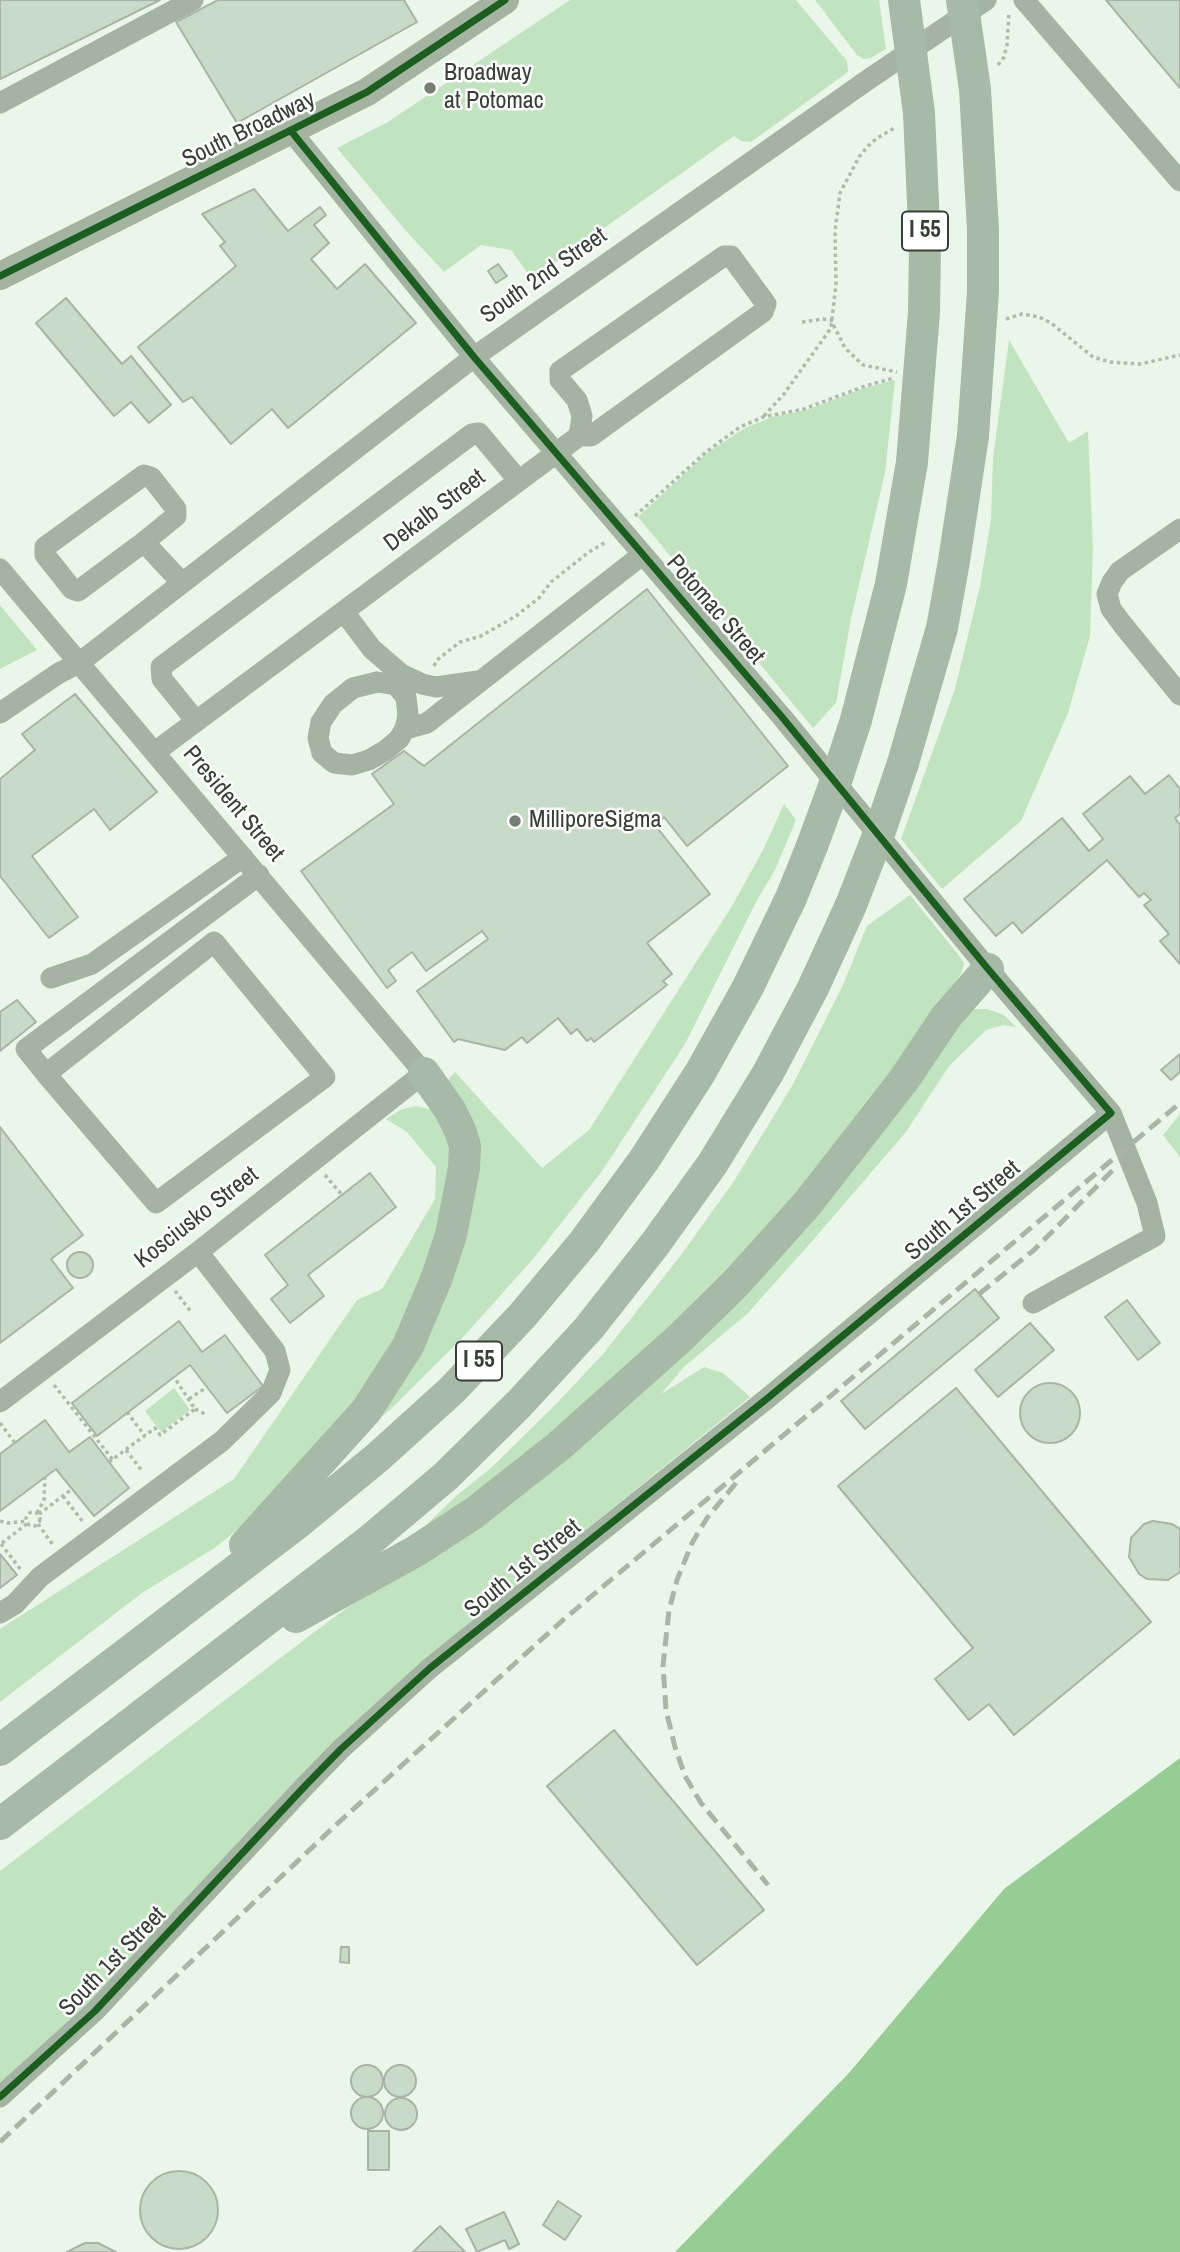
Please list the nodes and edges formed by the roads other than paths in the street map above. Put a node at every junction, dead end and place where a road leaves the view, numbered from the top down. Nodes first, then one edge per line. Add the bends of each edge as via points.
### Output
1 (193, 0) edge
2 (505, 0) edge
3 (904, 0) edge
4 (962, 0) edge
5 (971, 0) edge
6 (986, 0) edge
7 (1017, 5) edge
8 (983, 62) junction
9 (0, 103) edge
10 (291, 131) junction
11 (1180, 181) edge
12 (0, 276) edge
13 (474, 357) junction
14 (579, 436) junction
15 (556, 453) junction
16 (519, 481) junction
17 (1180, 529) edge
18 (144, 542) junction
19 (642, 555) junction
20 (0, 569) edge
21 (182, 583) junction
22 (344, 611) junction
23 (79, 663) junction
24 (399, 680) junction
25 (480, 680) junction
26 (1180, 695) edge
27 (0, 713) edge
28 (197, 722) junction
29 (405, 729) junction
30 (155, 752) junction
31 (243, 857) junction
32 (259, 875) junction
33 (988, 969) junction
34 (51, 978) dead end
35 (72, 1014) junction
36 (93, 1037) junction
37 (424, 1073) junction
38 (46, 1074) junction
39 (1111, 1113) junction
40 (198, 1252) junction
41 (1033, 1303) dead end
42 (0, 1402) edge
43 (189, 1606) junction
44 (0, 1613) edge
45 (206, 1667) junction
46 (0, 1750) edge
47 (0, 1824) edge
48 (0, 2097) edge

1 - 9 street
2 - 10 main road, South Broadway via 367,92
3 - 43 highway, I 55, bridge via 919,113 925,247 925,312 912,462 891,584 856,720 791,898 748,987 644,1160 522,1316 452,1390 379,1457
4 - 8 highway, I 55, bridge
5 - 8 highway, bridge
6 - 13 street, South 2nd Street
7 - 11 street
8 - 45 highway, I 55, bridge via 983,291 973,436 942,628 881,828 851,905 800,1012 713,1163 589,1328 446,1476
10 - 12 main road, South Broadway
10 - 13 street, Potomac Street
13 - 15 street, Potomac Street
13 - 21 street, South 2nd Street
14 - 14 street, Dekalb Street via 591,436 763,312 766,304 731,256 724,256 560,371 560,380 577,400 582,416
14 - 15 street, Dekalb Street
15 - 16 street, Dekalb Street
15 - 19 street, Potomac Street
16 - 22 street, Dekalb Street
16 - 28 street via 479,433 472,434 161,667 162,680
17 - 26 street via 1121,571 1107,594 1111,609
18 - 18 street via 78,591 45,555 46,547 144,475 151,477 176,509 176,516
18 - 21 street
19 - 25 street
19 - 33 street, Potomac Street
20 - 23 street, President Street
21 - 23 street, South 2nd Street
22 - 24 street
22 - 28 street, Dekalb Street
23 - 27 street, South 2nd Street
23 - 30 street, President Street
24 - 25 street via 428,685
24 - 29 street via 406,697
24 - 29 street via 353,688 333,704 321,722 318,738 322,753 334,762 352,765 386,750
25 - 29 street via 427,723
28 - 30 street, Dekalb Street
30 - 31 street, President Street
31 - 32 street, President Street
31 - 34 street via 92,964
32 - 35 street
32 - 37 street, President Street
33 - 39 street, Potomac Street
33 - 45 highway via 946,1017 903,1081 807,1204 736,1283 629,1385 462,1521
35 - 36 street
35 - 38 street via 26,1049
36 - 38 street
36 - 38 street via 214,942 325,1077 156,1203
37 - 40 street, Kosciusko Street
37 - 43 highway via 450,1111 465,1146 451,1235 422,1315 408,1346 366,1411
39 - 41 street, Potomac Street via 1147,1203 1155,1237
39 - 48 street, South 1st Street via 769,1397 430,1668 297,1794 95,2011
40 - 42 street, Kosciusko Street
40 - 44 street via 275,1351 280,1370 266,1399 222,1441 40,1577
43 - 46 highway, I 55
45 - 47 highway, I 55

